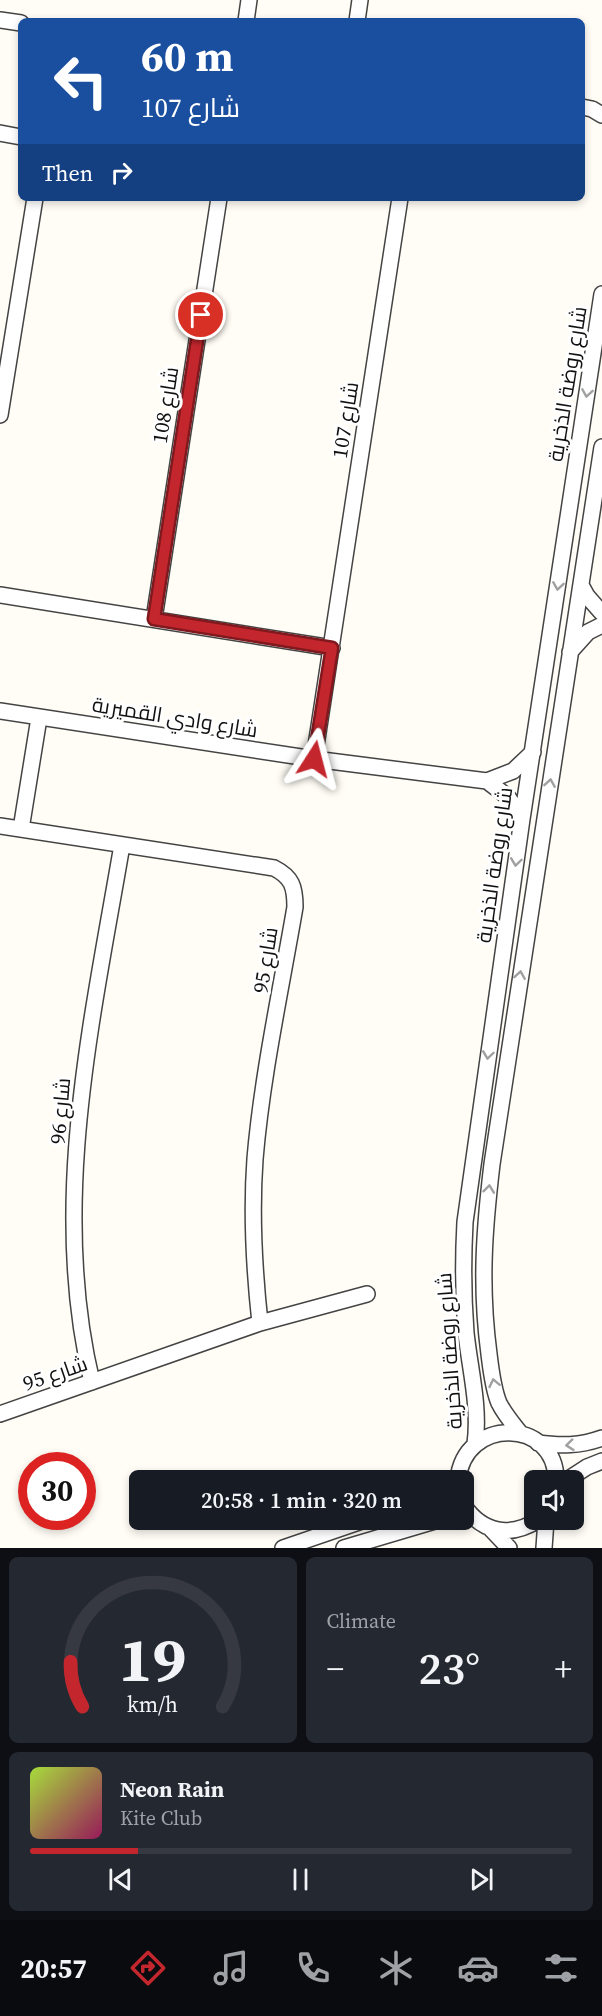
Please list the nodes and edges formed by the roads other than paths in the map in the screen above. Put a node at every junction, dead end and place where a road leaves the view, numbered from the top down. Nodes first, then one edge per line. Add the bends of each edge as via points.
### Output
1 (249, 0) edge
2 (360, 0) edge
3 (246, 18) edge
4 (357, 18) edge
5 (0, 20) edge
6 (18, 23) edge
7 (0, 133) edge
8 (18, 136) edge
9 (34, 201) edge
10 (219, 201) edge
11 (400, 201) edge
12 (602, 294) edge
13 (5, 343) edge
14 (0, 415) edge
15 (602, 447) edge
16 (581, 585) junction
17 (0, 595) edge
18 (602, 613) edge
19 (154, 619) junction
20 (602, 625) edge
21 (332, 648) junction
22 (570, 652) junction
23 (0, 711) edge
24 (39, 718) junction
25 (533, 752) junction
26 (314, 759) junction
27 (487, 781) junction
28 (522, 819) junction
29 (0, 826) edge
30 (21, 829) junction
31 (122, 845) junction
32 (368, 1294) dead end
33 (260, 1323) junction
34 (92, 1382) junction
35 (0, 1414) edge
36 (521, 1434) junction
37 (602, 1438) edge
38 (538, 1443) junction
39 (475, 1444) junction
40 (602, 1461) edge
41 (460, 1465) junction
42 (455, 1470) edge
43 (459, 1470) edge
44 (554, 1470) edge
45 (582, 1470) edge
46 (474, 1518) edge
47 (524, 1527) edge
48 (492, 1529) junction
49 (336, 1530) edge
50 (398, 1530) edge
51 (545, 1530) edge
52 (283, 1548) edge
53 (344, 1548) edge
54 (509, 1548) edge
55 (544, 1548) edge

1 - 3 street
2 - 4 street
5 - 6 street
7 - 8 street
9 - 13 street
10 - 19 street, شارع 108
11 - 21 street, شارع 107
12 -> 25 street, شارع روضة الذخرية
13 - 14 street
15 - 16 street, شارع روضة الذخرية
16 - 18 street
16 - 22 street, شارع روضة الذخرية
17 - 19 street
19 - 21 street
20 - 22 street via 588,632
21 - 26 street, شارع 107
36 -> 22 street, شارع روضة الذخرية via 498,1402 490,1365 482,1273 484,1225
23 - 24 street, شارع وادي القميرية
24 - 26 street, شارع وادي القميرية
24 - 30 street
25 - 27 street, شارع وادي القميرية via 513,771
25 - 28 street, شارع روضة الذخرية
26 - 27 street, شارع وادي القميرية
27 - 28 street via 508,797
28 -> 39 street, شارع روضة الذخرية via 465,1222 462,1278 477,1412
29 - 30 street, شارع 95
30 - 31 street, شارع 95
31 - 33 street, شارع 95 via 274,868 291,880 295,892 255,1161 254,1257
31 - 34 street, شارع 96 via 88,1041 74,1198 75,1279
32 - 33 street, شارع 95
33 - 34 street, شارع 95
34 - 35 street, شارع 95
36 - 38 street
36 - 39 street via 496,1433
37 -> 38 street via 576,1445
38 - 44 street
39 - 41 street
40 - 45 street
41 - 42 street
41 - 43 street
46 - 48 street
47 - 48 street
48 - 54 street
49 - 52 street
50 - 53 street
51 - 55 street

